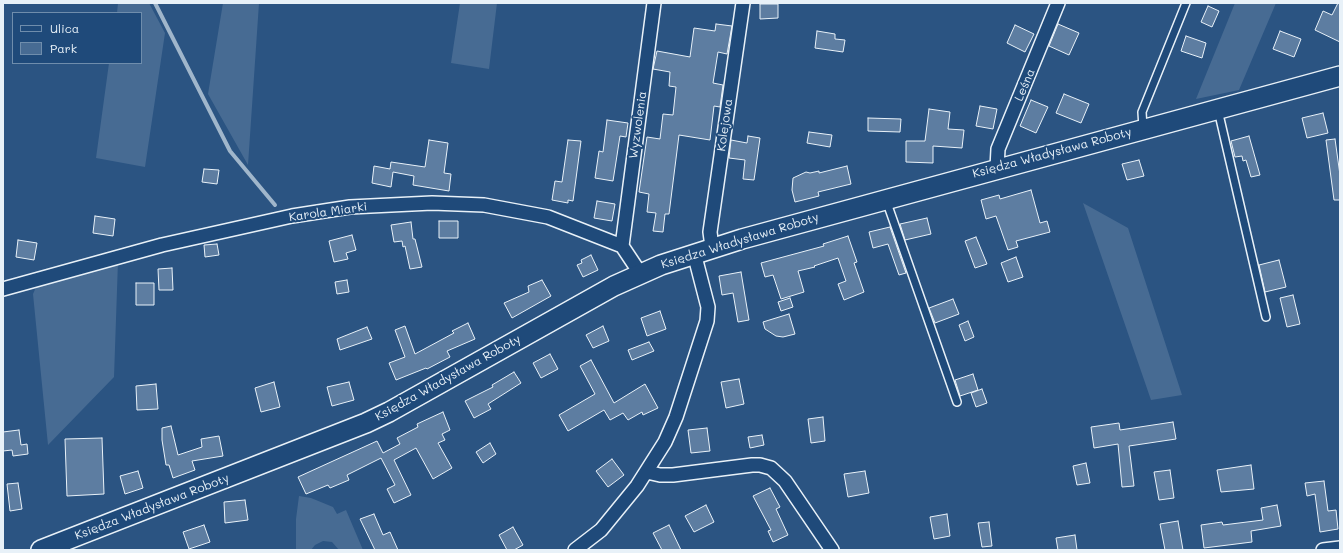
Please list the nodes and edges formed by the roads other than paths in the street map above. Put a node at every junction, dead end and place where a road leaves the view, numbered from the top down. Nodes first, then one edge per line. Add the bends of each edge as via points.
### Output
1 (654, 3) edge
2 (743, 3) edge
3 (1058, 3) edge
4 (1186, 3) edge
5 (1340, 76) edge
6 (1218, 108) junction
7 (1143, 128) junction
8 (997, 168) junction
9 (885, 199) junction
10 (622, 246) junction
11 (712, 247) junction
12 (694, 253) junction
13 (640, 273) junction
14 (3, 289) edge
15 (1266, 317) dead end
16 (957, 402) dead end
17 (646, 472) junction
18 (1340, 548) edge
19 (41, 550) edge
20 (575, 550) edge
21 (832, 550) edge
22 (1323, 550) edge

1 - 10 street, Wyzwolenia
2 - 11 street, Kolejowa via 710,232
3 - 8 street, Leśna via 998,149
4 - 7 lane via 1142,112
5 - 6 main road, Księdza Władysława Roboty
6 - 7 main road, Księdza Władysława Roboty
6 - 15 lane
7 - 8 main road, Księdza Władysława Roboty
8 - 9 main road, Księdza Władysława Roboty
9 - 11 main road, Księdza Władysława Roboty
9 - 16 lane
10 - 13 street
10 - 14 street, Karola Miarki via 548,217 484,205 432,203 350,207 292,216 162,245
11 - 12 main road, Księdza Władysława Roboty
12 - 13 main road, Księdza Władysława Roboty
12 - 17 street via 708,307 707,321 676,417 665,442
13 - 19 main road, Księdza Władysława Roboty via 366,423
17 - 20 street via 601,530
17 - 21 street via 673,475 752,465 771,468 785,481
18 - 22 street

